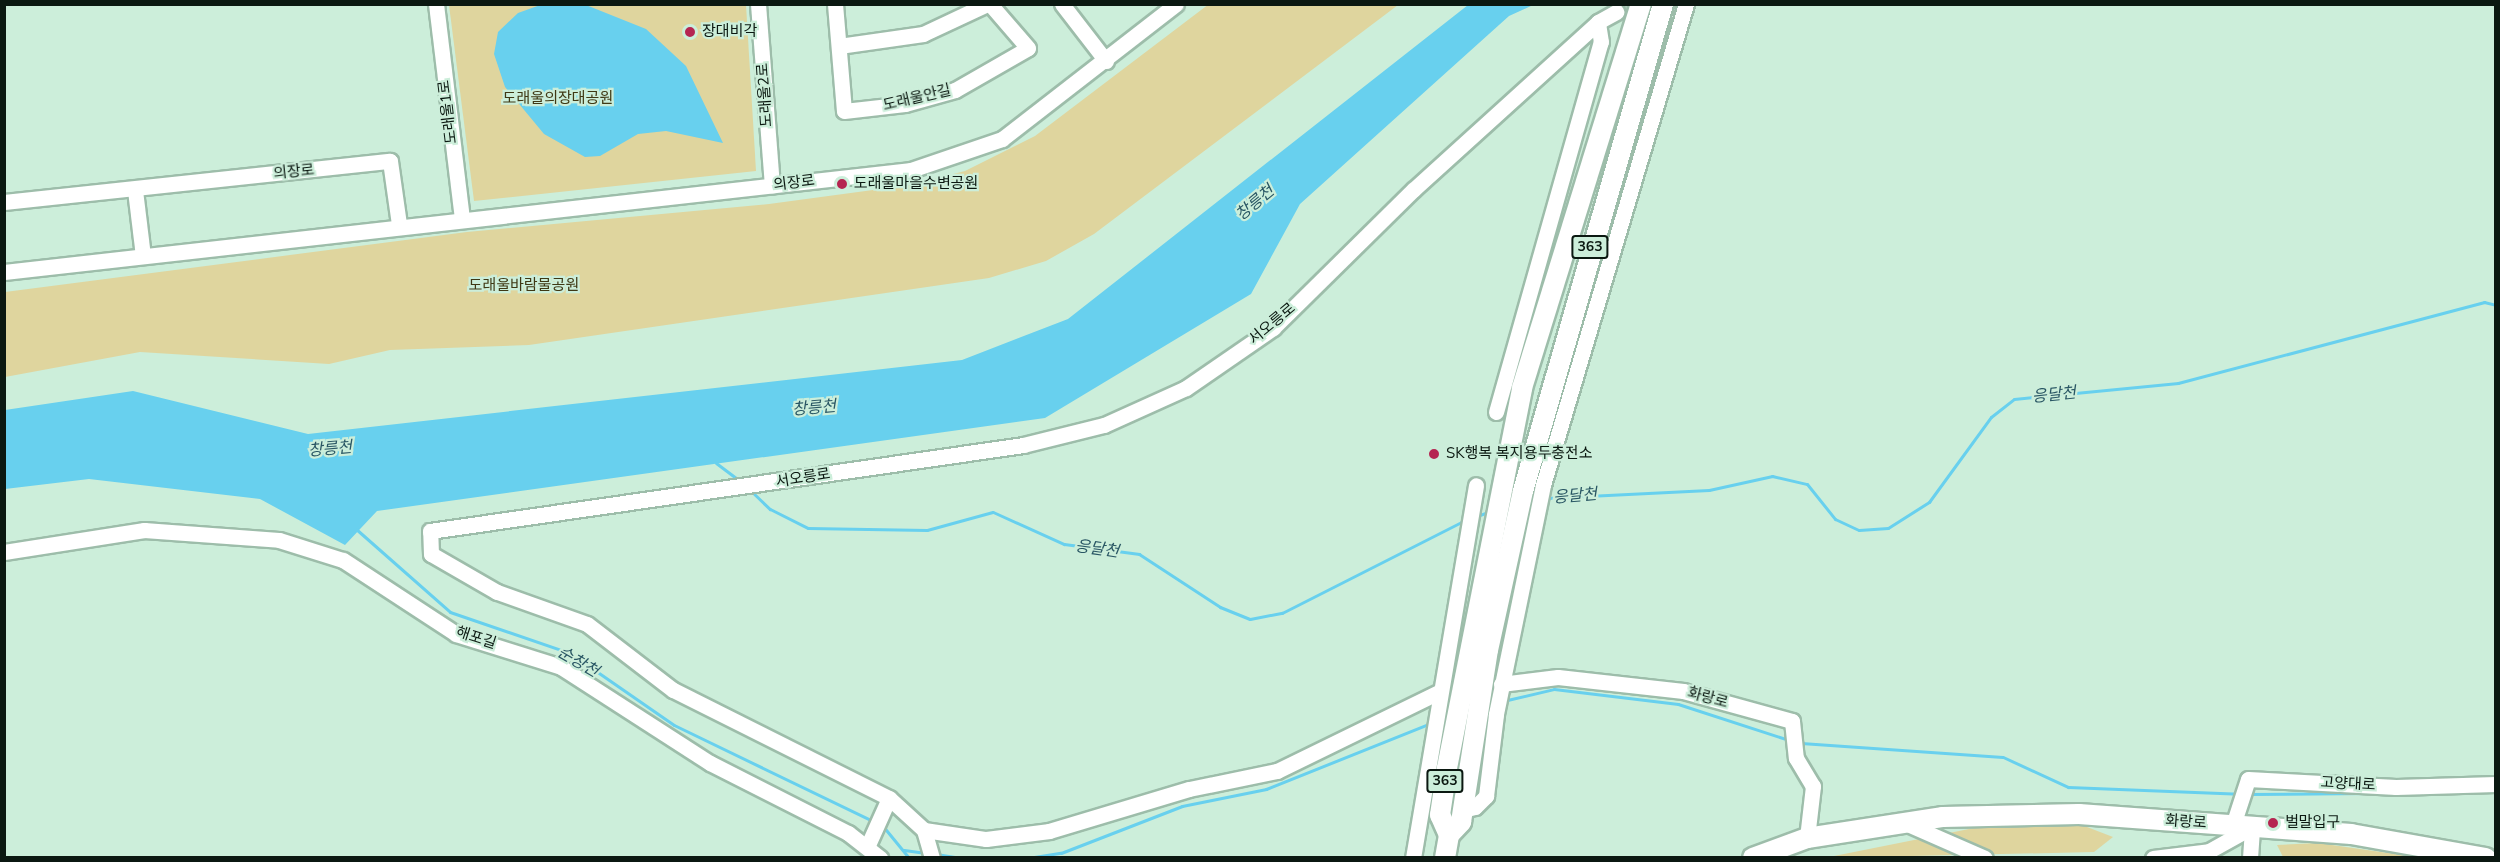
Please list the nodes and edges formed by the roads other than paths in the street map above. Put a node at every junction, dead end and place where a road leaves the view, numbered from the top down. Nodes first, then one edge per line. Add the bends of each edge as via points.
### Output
1 (436, 4) edge
2 (758, 4) edge
3 (835, 4) edge
4 (988, 4) edge
5 (1062, 4) edge
6 (1176, 4) edge
7 (1641, 4) edge
8 (1663, 4) edge
9 (1686, 4) edge
10 (1616, 12) tunnel mouth
11 (1598, 22) junction
12 (838, 46) junction
13 (1106, 61) junction
14 (772, 185) junction
15 (135, 190) junction
16 (4, 202) edge
17 (462, 219) junction
18 (399, 224) junction
19 (143, 256) junction
20 (4, 272) edge
21 (1496, 412) dead end
22 (1476, 485) dead end
23 (1535, 496) junction
24 (4, 552) edge
25 (1501, 688) junction
26 (1439, 692) junction
27 (1464, 726) junction
28 (2496, 784) edge
29 (887, 802) junction
30 (1463, 810) junction
31 (1905, 823) junction
32 (2242, 826) junction
33 (925, 834) junction
34 (1449, 836) junction
35 (1807, 838) junction
36 (869, 841) junction
37 (880, 858) edge
38 (932, 858) edge
39 (1413, 858) edge
40 (1445, 858) edge
41 (1753, 858) edge
42 (1985, 858) edge
43 (2153, 858) edge
44 (2250, 858) edge
45 (2486, 858) edge

1 - 17 street, 도래울1로
2 - 14 street, 도래울2로
3 - 12 street, 도래울안길
4 - 12 street via 923,34
4 - 12 street, 도래울안길 via 1028,48 978,81 930,98 844,111
5 - 13 street
6 - 13 street, 의장로
7 - 27 main road, 363 via 1522,388 1460,698
8 - 23 main road, 363
9 - 23 street
10 - 11 street, 서오릉로
11 - 21 street via 1601,42
11 - 29 street, 서오릉로 via 1413,190 1273,327 1186,388 1104,425 1023,445 430,531 431,554 497,592 587,624 673,690
13 - 14 street, 의장로 via 1026,124 962,157 911,170
14 - 17 street, 의장로
15 - 16 street, 의장로
15 - 18 street, 의장로 via 390,161
15 - 19 street
17 - 18 street, 의장로
18 - 19 street, 의장로
19 - 20 street, 의장로
22 - 26 street via 1463,538 1450,645
23 - 25 street via 1504,651
23 - 27 main road, 363 via 1516,524 1479,699
24 - 36 street, 해포길 via 144,530 279,540 343,560 456,634 561,667 711,764
25 - 30 street via 1486,796 1475,807
25 - 35 street, 화랑로 via 1558,678 1683,691 1792,721 1796,758 1813,786
26 - 33 street via 1277,771 1189,789 1049,831 986,839
26 - 39 street
27 - 30 main road, 363
27 - 34 main road, 363 via 1440,815
28 - 32 street, 고양대로 via 2397,787 2248,779
29 - 33 street, 서오릉로
29 - 36 street
30 - 34 main road, 363 via 1461,822
31 - 32 main road, 화랑로 via 2079,814
31 - 35 main road, 화랑로
31 - 42 street
32 - 43 street, 화랑로 via 2209,851
32 - 44 street
32 - 45 main road, 화랑로 via 2351,834
33 - 38 street
34 - 40 main road, 363
35 - 41 main road, 화랑로
36 - 37 street, 해포길

